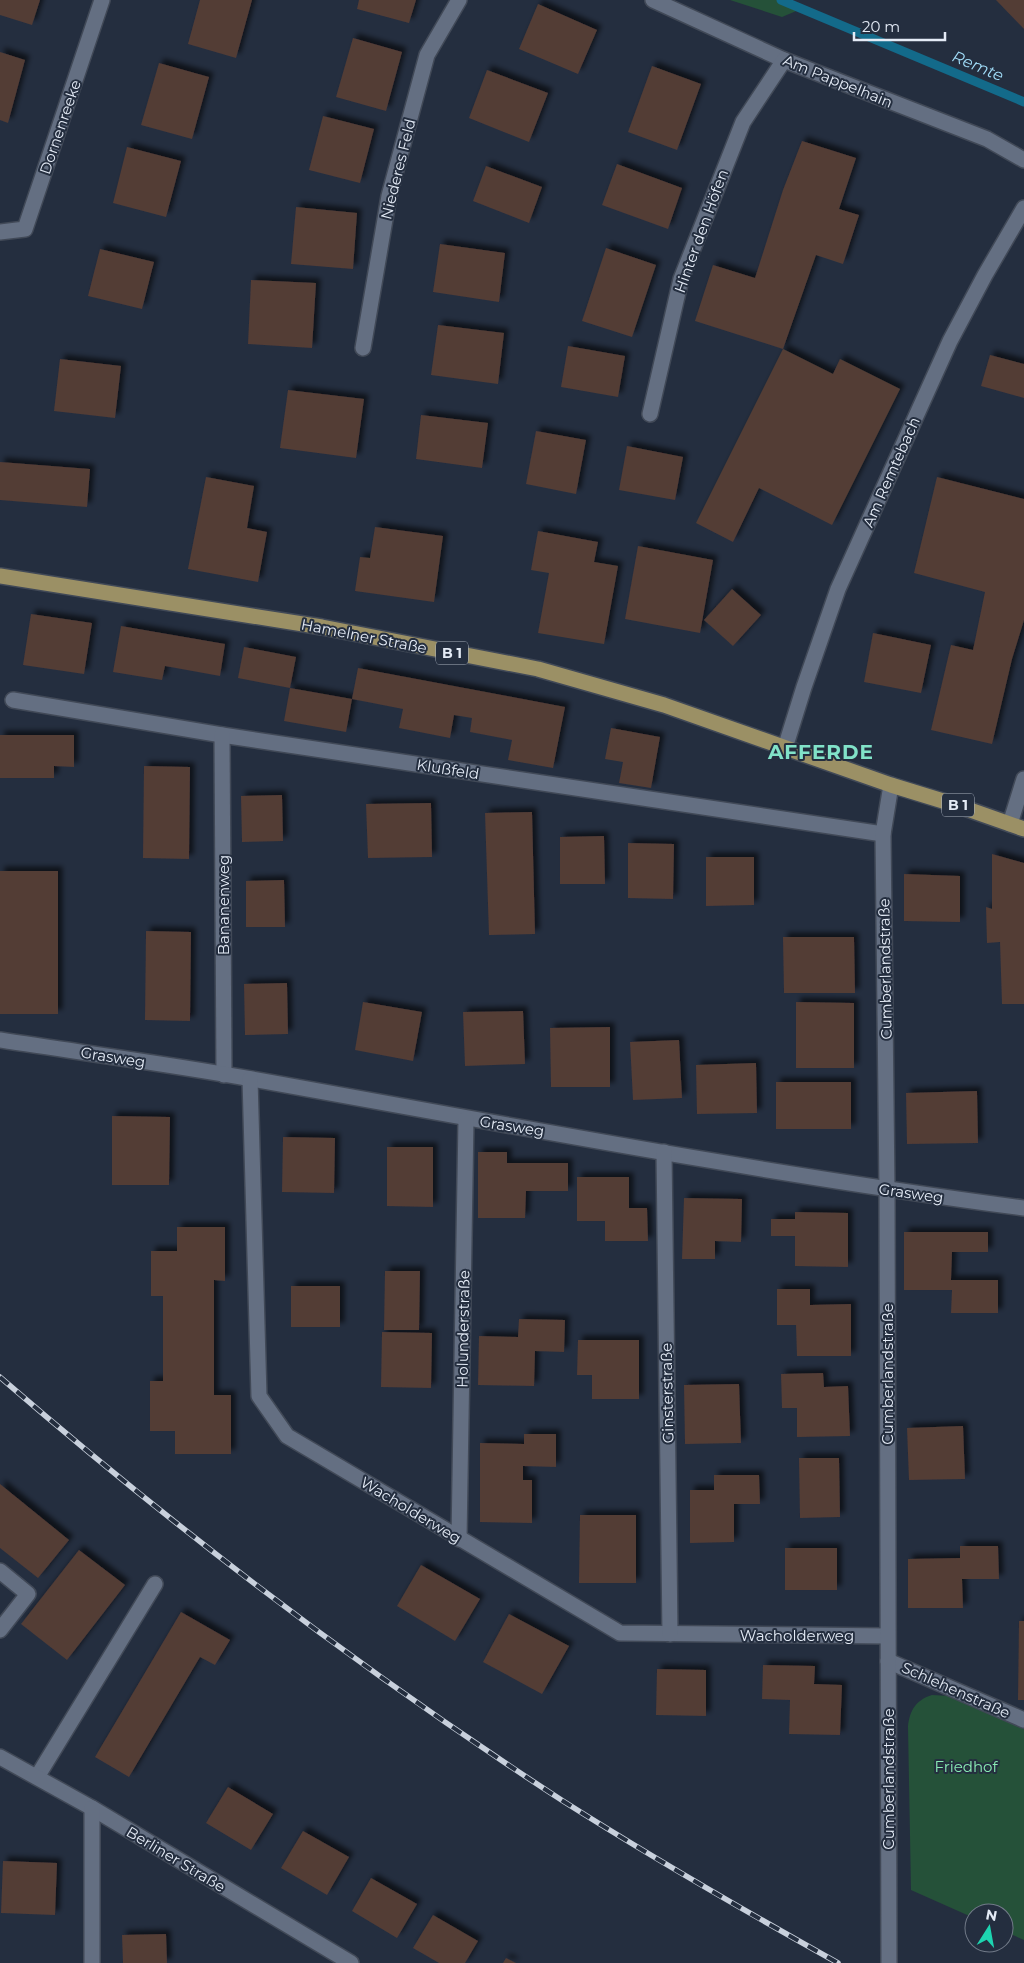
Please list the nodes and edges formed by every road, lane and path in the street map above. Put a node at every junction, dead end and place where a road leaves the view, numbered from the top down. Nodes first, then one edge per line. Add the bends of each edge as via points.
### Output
1 (102, 0) edge
2 (459, 0) edge
3 (653, 0) edge
4 (784, 60) junction
5 (1024, 160) edge
6 (1024, 208) edge
7 (0, 232) edge
8 (363, 348) dead end
9 (650, 414) dead end
10 (0, 576) edge
11 (13, 700) dead end
12 (222, 735) junction
13 (785, 748) junction
14 (1024, 779) edge
15 (891, 785) junction
16 (1017, 826) edge
17 (883, 834) junction
18 (0, 1040) edge
19 (224, 1075) junction
20 (250, 1079) junction
21 (466, 1119) junction
22 (664, 1152) junction
23 (887, 1190) junction
24 (1024, 1208) edge
25 (459, 1539) junction
26 (0, 1570) edge
27 (155, 1584) dead end
28 (0, 1630) edge
29 (670, 1634) junction
30 (887, 1636) junction
31 (888, 1661) junction
32 (1024, 1720) edge
33 (0, 1757) edge
34 (37, 1778) junction
35 (92, 1808) junction
36 (92, 1963) edge
37 (351, 1963) edge
38 (889, 1963) edge

1 - 7 street, Dornenreeke via 25,229
2 - 8 street, Niederes Feld via 427,55 389,196
3 - 4 street, Am Pappelhain
4 - 5 street, Am Pappelhain via 987,139
4 - 9 street, Hinter den Höfen via 743,122 681,278
6 - 13 street, Am Remtebach via 950,341 838,589
10 - 13 main road, Hamelner Straße / B 1 via 322,627 538,670 664,705
11 - 12 street, Klußfeld
12 - 17 street, Klußfeld
12 - 19 street, Bananenweg
13 - 15 main road, Hamelner Straße / B 1
14 - 16 street
15 - 16 main road, B 1
15 - 17 street, Cumberlandstraße
17 - 23 street, Cumberlandstraße
18 - 19 street, Grasweg
19 - 20 street, Grasweg
20 - 21 street, Grasweg
20 - 25 street, Wacholderweg via 259,1396 287,1436
21 - 22 street, Grasweg
21 - 25 street, Holunderstraße
22 - 23 street, Grasweg
22 - 29 street, Ginsterstraße
23 - 24 street, Grasweg
23 - 30 street, Cumberlandstraße
25 - 29 street, Wacholderweg via 620,1633
26 - 28 street via 28,1594
27 - 34 street
29 - 30 street, Wacholderweg
30 - 31 street, Cumberlandstraße
31 - 32 street, Schlehenstraße
31 - 38 street, Cumberlandstraße
33 - 34 street, Berliner Straße
34 - 35 street, Berliner Straße
35 - 36 street
35 - 37 street, Berliner Straße

